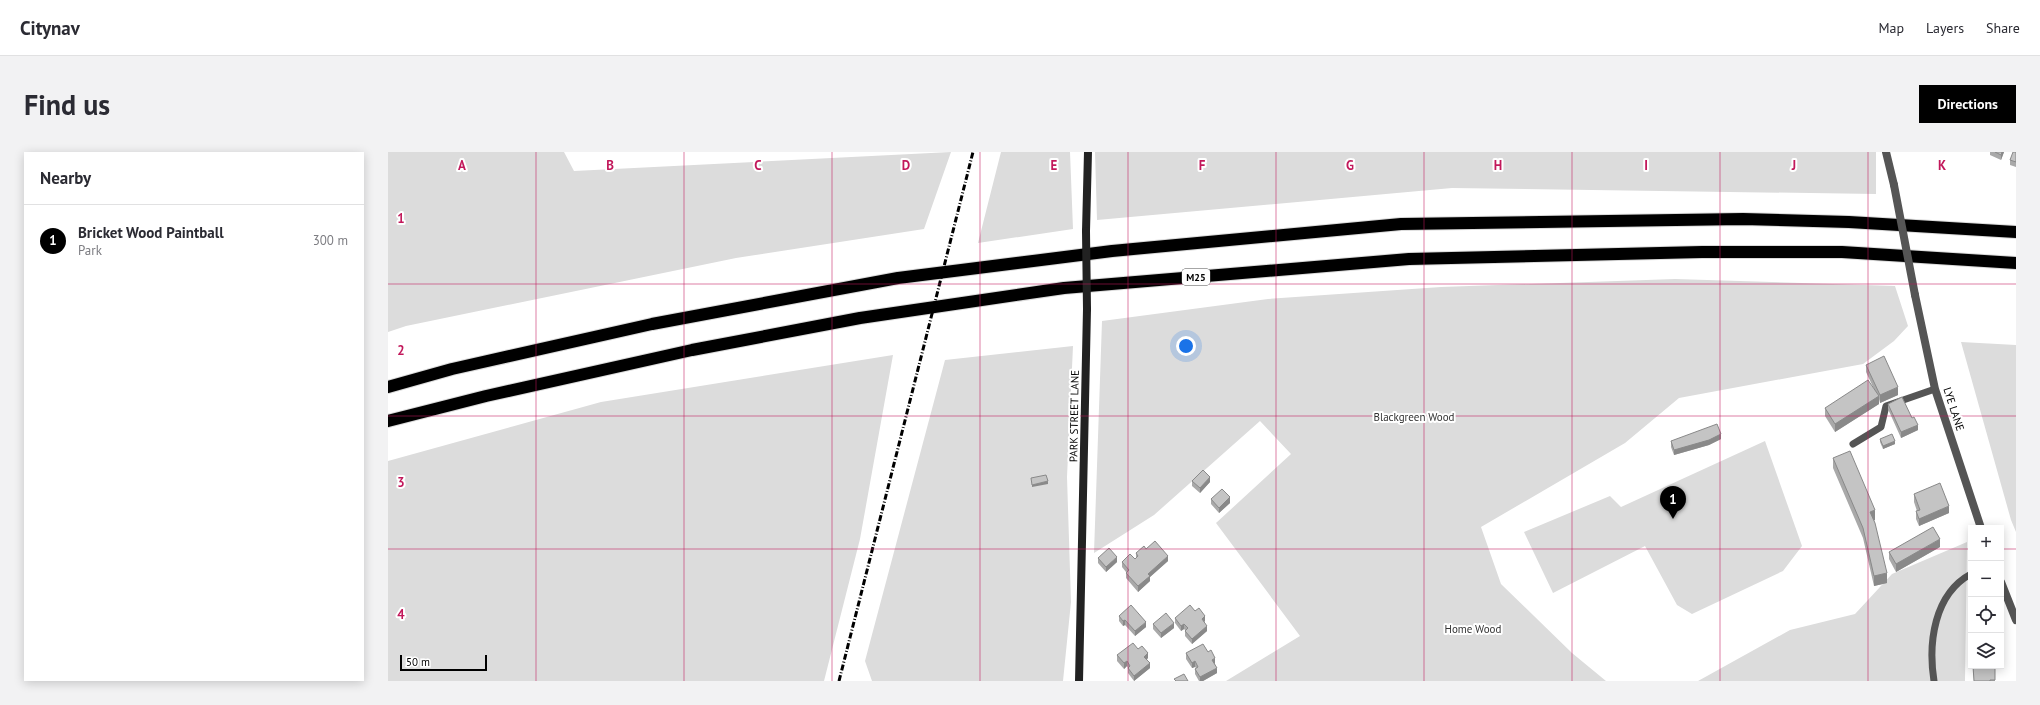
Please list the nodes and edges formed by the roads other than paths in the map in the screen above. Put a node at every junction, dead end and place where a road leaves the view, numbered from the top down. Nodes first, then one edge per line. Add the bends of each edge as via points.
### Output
1 (1088, 152) edge
2 (1886, 152) edge
3 (2016, 232) edge
4 (2016, 263) edge
5 (388, 387) edge
6 (1935, 389) junction
7 (388, 421) edge
8 (1853, 444) dead end
9 (1980, 525) edge
10 (1968, 576) edge
11 (2004, 590) edge
12 (2016, 620) edge
13 (1078, 681) edge
14 (1934, 681) edge

1 - 13 street, PARK STREET LANE, bridge
2 - 6 street, LYE LANE, bridge
3 - 5 highway via 1743,219 1402,224 1112,251 898,278 667,322 452,369
4 - 7 highway, M25 via 1842,252 1702,252 1408,259 1064,288 860,318 700,349 486,396
6 - 8 lane via 1886,406 1881,427
6 - 9 street, LYE LANE
10 - 14 lane via 1961,580 1942,604 1934,627
11 - 12 street

